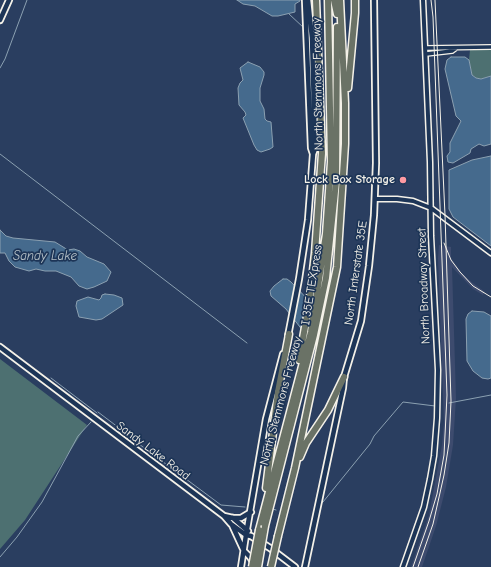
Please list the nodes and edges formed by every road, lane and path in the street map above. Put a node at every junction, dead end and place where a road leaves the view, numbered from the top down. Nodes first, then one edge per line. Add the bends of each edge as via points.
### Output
1 (9, 0) edge
2 (305, 0) edge
3 (308, 0) edge
4 (316, 0) edge
5 (328, 0) edge
6 (334, 0) edge
7 (340, 0) edge
8 (355, 0) edge
9 (374, 0) edge
10 (423, 0) edge
11 (0, 20) edge
12 (491, 47) edge
13 (426, 48) junction
14 (456, 48) junction
15 (426, 54) junction
16 (345, 103) junction
17 (313, 154) junction
18 (375, 199) junction
19 (431, 208) junction
20 (491, 253) edge
21 (289, 334) junction
22 (0, 347) edge
23 (344, 377) junction
24 (295, 390) junction
25 (296, 468) junction
26 (251, 512) junction
27 (224, 516) junction
28 (233, 518) junction
29 (263, 524) junction
30 (232, 525) junction
31 (246, 532) junction
32 (244, 551) junction
33 (250, 557) junction
34 (241, 567) edge
35 (252, 567) edge
36 (257, 567) edge
37 (263, 567) edge
38 (271, 567) edge
39 (295, 567) edge
40 (304, 567) edge
41 (403, 567) edge

1 - 11 main road
2 - 17 main road
3 - 17 main road via 312,38 315,149
4 - 24 highway via 322,153 309,305
5 - 24 highway, North Stemmons Freeway via 331,162 327,219 311,332
6 - 29 highway, I 35E TEXpress via 337,14 336,182 326,278 314,335
7 - 16 highway, North Stemmons Freeway
8 - 16 highway
9 - 18 main road, North Interstate 35E
10 - 13 street, North Broadway Street
12 - 14 street
13 - 14 street
13 - 15 street, North Broadway Street
14 - 15 street via 452,51
15 - 19 street, North Broadway Street
16 - 25 highway, North Stemmons Freeway via 337,268
17 - 21 main road via 308,220
18 - 19 street via 414,201
18 - 23 main road, North Interstate 35E via 361,321
19 - 20 street
19 - 41 street, North Broadway Street via 438,370 436,439 424,507
21 - 26 main road via 266,419
21 - 29 highway via 261,509
22 - 27 main road, Sandy Lake Road
23 - 25 highway via 328,410 306,443
23 - 40 main road, North Interstate 35E
24 - 29 highway, North Stemmons Freeway
25 - 38 highway, North Stemmons Freeway, bridge
26 - 28 main road via 242,518
26 - 31 main road
27 - 28 main road
27 - 30 main road, Sandy Lake Road
28 - 31 main road
29 - 35 highway, North Stemmons Freeway, bridge via 259,530
29 - 36 highway, I 35E TEXpress, bridge
30 - 31 main road, Sandy Lake Road
30 - 32 main road
31 - 32 main road
31 - 39 main road, Sandy Lake Road
32 - 33 main road
32 - 34 main road
33 - 36 main road
33 - 37 main road

